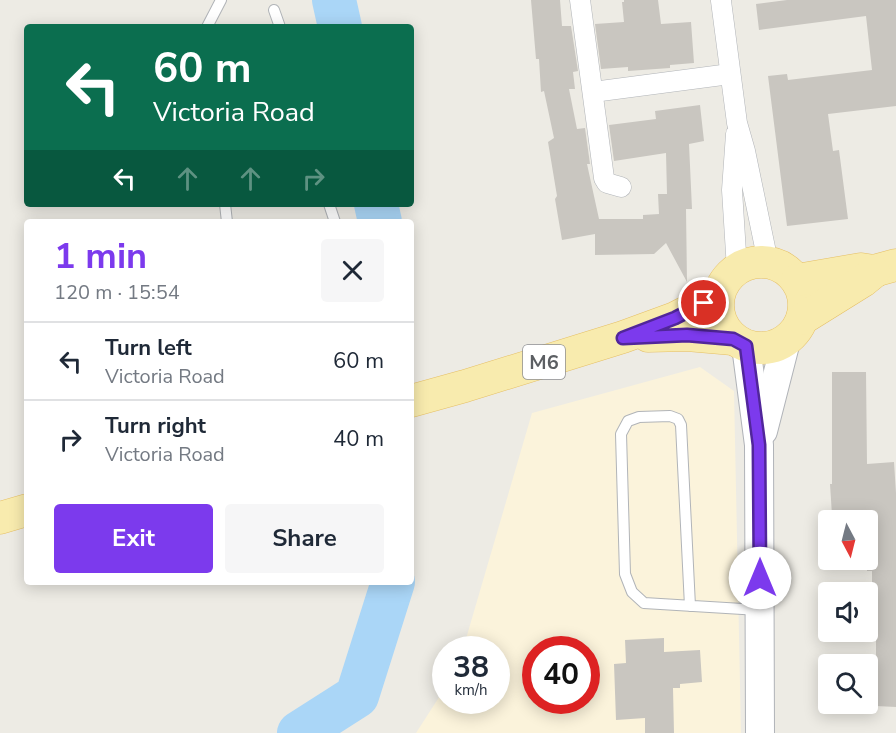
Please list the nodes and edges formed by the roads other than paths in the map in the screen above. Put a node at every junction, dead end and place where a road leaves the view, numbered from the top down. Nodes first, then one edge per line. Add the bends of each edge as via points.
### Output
1 (221, 0) edge
2 (580, 0) edge
3 (718, 0) edge
4 (274, 10) dead end
5 (209, 24) edge
6 (279, 24) edge
7 (730, 74) junction
8 (593, 92) junction
9 (737, 123) junction
10 (621, 187) dead end
11 (768, 262) junction
12 (885, 268) edge
13 (737, 269) junction
14 (796, 280) junction
15 (718, 296) junction
16 (794, 330) junction
17 (623, 338) junction
18 (739, 343) junction
19 (414, 400) edge
20 (759, 445) junction
21 (24, 511) edge
22 (0, 518) edge
23 (690, 606) junction
24 (759, 610) junction
25 (760, 733) edge

1 - 5 lane
2 - 8 street
3 - 7 street
4 - 6 lane
7 - 8 street
7 - 9 street
8 - 10 street via 605,180
9 - 11 street
9 - 13 street via 732,190
11 - 13 main road
11 - 14 main road
12 - 14 main road, M6
12 - 16 main road, M6
13 - 15 main road, M6
14 - 16 main road via 804,300
15 - 17 main road, M6
15 - 18 main road via 723,327
16 - 18 main road, M6 via 774,346 760,348
16 - 20 street
17 - 18 main road, M6 via 687,335
17 - 19 main road, M6
18 - 20 street
20 - 24 street
21 - 22 main road
23 - 23 lane via 644,603 632,592 625,574 621,434 628,421 639,417 670,416 681,426
23 - 24 lane
24 - 25 street

